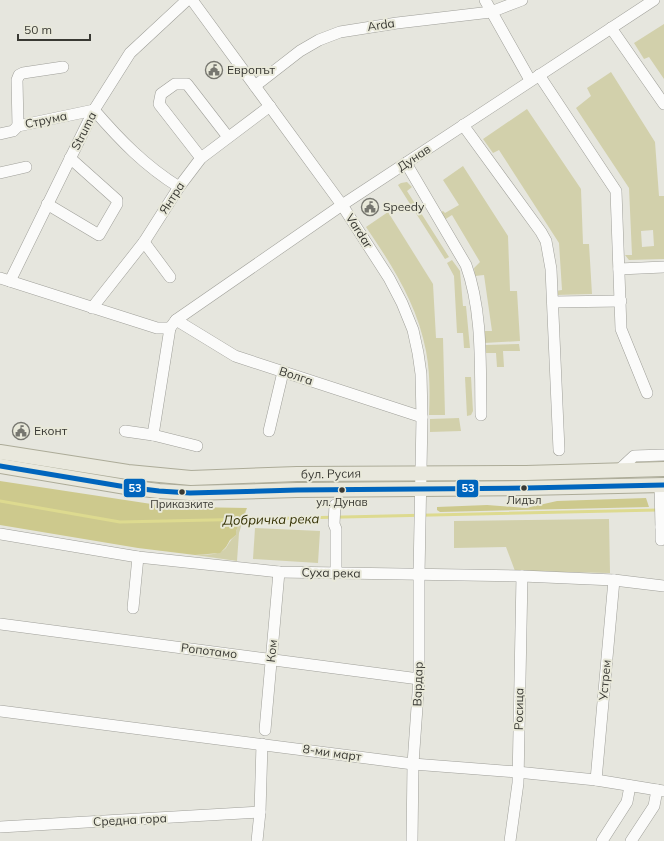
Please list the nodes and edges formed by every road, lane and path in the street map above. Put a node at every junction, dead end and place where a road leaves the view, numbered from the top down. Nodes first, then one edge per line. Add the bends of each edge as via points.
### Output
1 (187, 0) edge
2 (192, 0) edge
3 (484, 0) edge
4 (522, 0) edge
5 (654, 0) edge
6 (491, 12) junction
7 (611, 28) junction
8 (63, 67) dead end
9 (534, 78) junction
10 (255, 86) junction
11 (664, 104) edge
12 (270, 106) junction
13 (94, 110) junction
14 (463, 125) junction
15 (18, 126) junction
16 (0, 134) edge
17 (228, 137) junction
18 (70, 158) junction
19 (201, 158) junction
20 (406, 163) junction
21 (26, 167) dead end
22 (0, 173) edge
23 (180, 187) junction
24 (47, 204) junction
25 (342, 205) junction
26 (144, 242) junction
27 (664, 267) edge
28 (619, 269) junction
29 (170, 277) dead end
30 (5, 280) edge
31 (621, 301) junction
32 (553, 302) junction
33 (92, 308) junction
34 (173, 324) junction
35 (283, 372) junction
36 (647, 393) dead end
37 (481, 415) dead end
38 (422, 417) junction
39 (125, 431) dead end
40 (269, 431) dead end
41 (153, 435) junction
42 (197, 446) dead end
43 (559, 450) dead end
44 (0, 452) edge
45 (664, 455) edge
46 (0, 466) edge
47 (664, 469) edge
48 (619, 470) junction
49 (421, 473) junction
50 (662, 485) edge
51 (420, 495) junction
52 (335, 505) dead end
53 (334, 524) junction
54 (662, 524) edge
55 (420, 527) joint
56 (0, 534) edge
57 (661, 540) dead end
58 (330, 549) dead end
59 (138, 557) junction
60 (279, 572) junction
61 (336, 573) junction
62 (419, 575) junction
63 (522, 576) junction
64 (614, 580) junction
65 (664, 586) edge
66 (133, 608) dead end
67 (0, 624) edge
68 (271, 659) junction
69 (419, 678) junction
70 (0, 710) edge
71 (265, 730) dead end
72 (262, 744) junction
73 (413, 764) junction
74 (518, 772) junction
75 (596, 780) junction
76 (630, 786) junction
77 (662, 790) edge
78 (260, 812) junction
79 (0, 827) edge
80 (257, 841) edge
81 (412, 841) edge
82 (510, 841) edge
83 (602, 841) edge
84 (631, 841) edge

1 - 13 street, Struma via 130,53
2 - 10 street, Vardar
3 - 6 street
4 - 6 street, Arda
5 - 7 street, Дунав
6 - 9 street
6 - 10 street, Arda via 340,32 300,51
7 - 9 street, Дунав
7 - 11 street
8 - 15 street via 19,75
9 - 14 street, Дунав
9 - 28 street via 616,191
10 - 12 street, Vardar
12 - 17 street, Янтра
12 - 25 street, Vardar
13 - 15 street, Струма
13 - 18 street, Struma
13 - 23 street via 123,143 150,167
14 - 20 street, Дунав
14 - 32 street via 546,241
15 - 16 street, Струма via 13,131
17 - 19 street, Янтра
17 - 19 street via 187,84 175,84 161,94 159,104
18 - 24 street, Struma
18 - 24 street via 117,200 117,204 99,235
19 - 23 street, Янтра
20 - 25 street, Дунав
20 - 37 street via 466,264 472,280 478,332
21 - 22 street
23 - 26 street, Янтра
24 - 30 street, Struma
25 - 34 street, Дунав
25 - 38 street, Vardar via 389,278 413,330 421,374
26 - 29 street
26 - 33 street, Янтра
27 - 28 street
28 - 31 street
30 - 33 street, Волга
31 - 32 street
31 - 36 street via 621,329
32 - 43 street
33 - 34 street, Волга via 157,328
34 - 35 street, Волга via 235,356
34 - 41 street
35 - 38 street, Волга
35 - 40 street
38 - 49 street, Vardar
39 - 41 street
41 - 42 street
44 - 49 main road, бул. Русия via 128,472 191,478
45 - 48 street via 634,456
46 - 51 main road, бул. Русия via 159,491 190,493 297,490
47 - 48 main road, бул. Русия
48 - 49 main road, бул. Русия
49 - 51 street, Vardar
50 - 51 main road, бул. Русия via 526,488
50 - 54 street
51 - 55 street, Vardar
52 - 53 street
53 - 58 street via 331,530
53 - 61 street
54 - 57 street
55 - 62 street, Вардар
56 - 59 street, Суха река
59 - 60 street, Суха река
59 - 66 street
60 - 61 street, Суха река
60 - 68 street, Ком
61 - 62 street, Суха река
62 - 63 street, Суха река
62 - 69 street, Вардар
63 - 64 street, Суха река
63 - 74 street, Росица
64 - 65 street, Суха река
64 - 75 street, Устрем
67 - 68 street, Ропотамо
68 - 69 street, Ропотамо
68 - 71 street, Ком
69 - 73 street, Вардар
70 - 72 street, 8-ми март
72 - 73 street, 8-ми март
72 - 78 street
73 - 74 street, 8-ми март
73 - 81 street, Вардар
74 - 75 street, 8-ми март
74 - 82 street, Росица
75 - 76 street, 8-ми март
76 - 77 street, 8-ми март
76 - 83 street via 626,802
77 - 84 street
78 - 79 street, Средна гора
78 - 80 street

